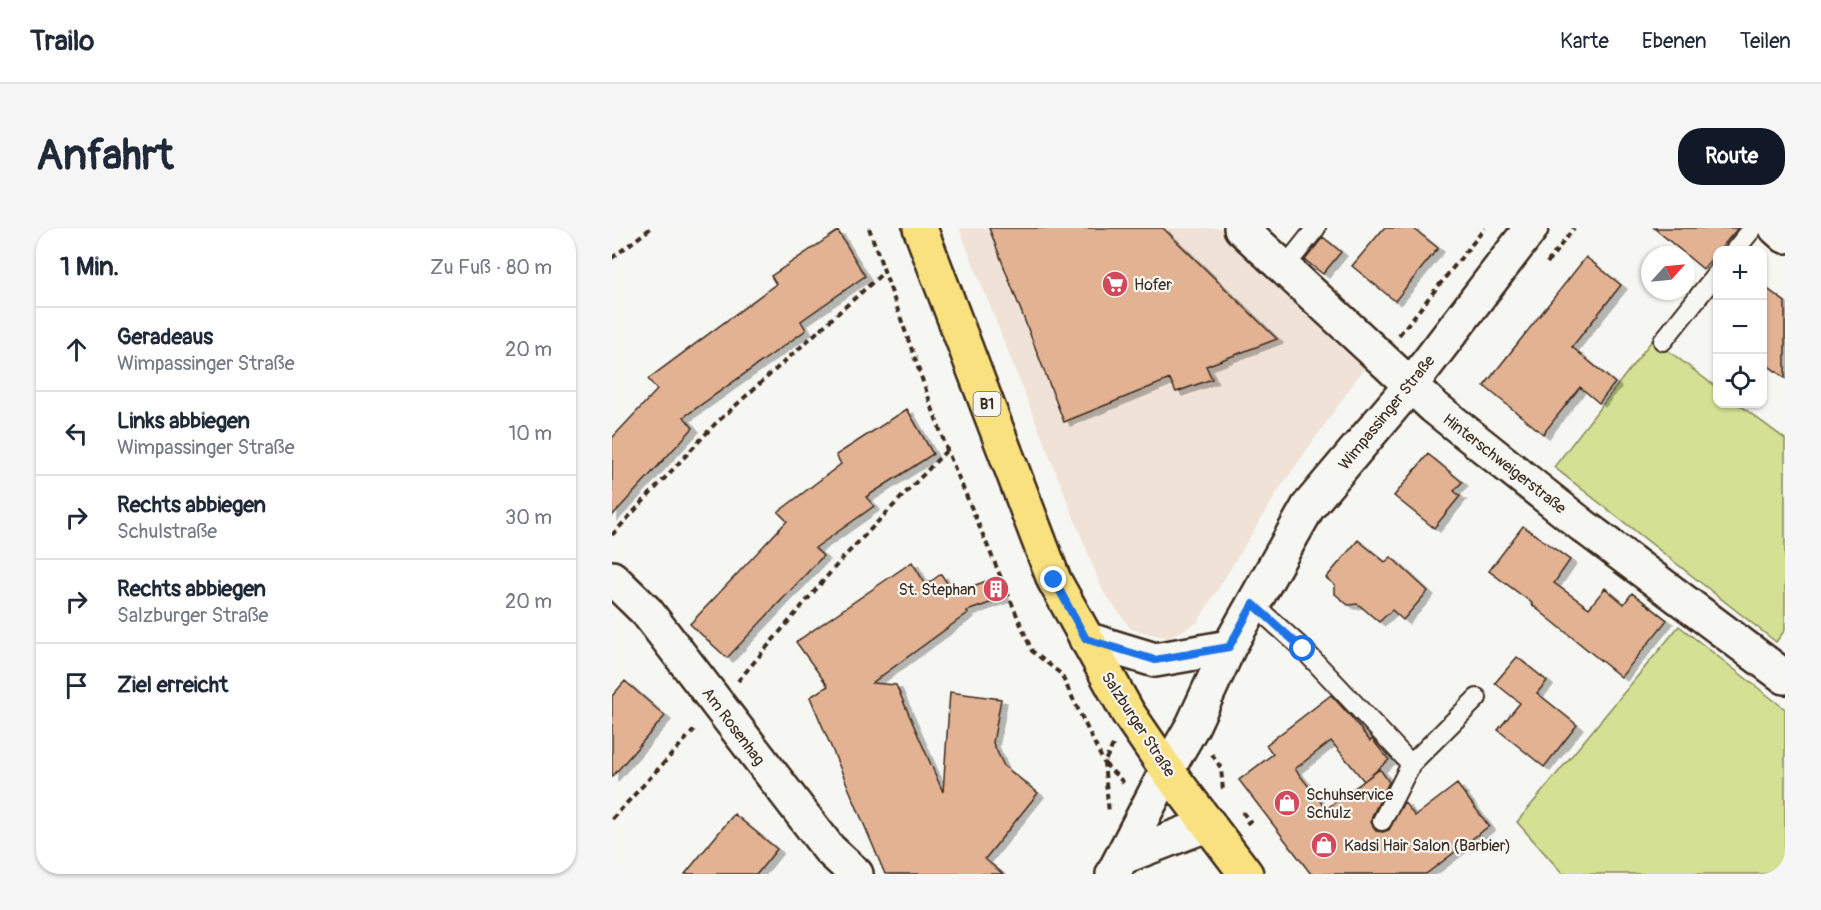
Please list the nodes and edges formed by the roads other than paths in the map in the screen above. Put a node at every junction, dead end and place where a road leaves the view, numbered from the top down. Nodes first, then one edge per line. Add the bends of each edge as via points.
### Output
1 (920, 228) edge
2 (1241, 228) edge
3 (1316, 228) edge
4 (1531, 228) edge
5 (1752, 228) edge
6 (1776, 228) edge
7 (1785, 236) edge
8 (1738, 246) edge
9 (1284, 268) junction
10 (1713, 278) edge
11 (1664, 341) dead end
12 (1410, 386) junction
13 (612, 578) edge
14 (1253, 604) junction
15 (1086, 639) junction
16 (1229, 647) junction
17 (1785, 677) edge
18 (1477, 698) dead end
19 (1411, 764) junction
20 (1167, 770) junction
21 (1382, 821) dead end
22 (1209, 824) junction
23 (1118, 866) edge
24 (856, 874) edge
25 (1246, 874) edge

1 - 15 main road, Salzburger Straße / B1 via 1054,580
2 - 9 street, Hinterschweigerstraße
3 - 9 lane
4 - 12 street, Wimpassinger Straße
5 - 8 lane
6 - 7 street
9 - 12 street, Hinterschweigerstraße
10 - 11 lane
12 - 14 street, Wimpassinger Straße via 1308,507
12 - 17 street, Hinterschweigerstraße via 1582,525
13 - 24 street, Am Rosenhag via 647,612 829,849
14 - 16 street, Wimpassinger Straße
14 - 19 lane via 1303,649
15 - 16 street via 1155,660
15 - 20 main road, Salzburger Straße / B1 via 1128,713
16 - 20 street, Wimpassinger Straße
18 - 19 lane
19 - 21 lane
20 - 22 main road, Salzburger Straße / B1
20 - 23 street, Wimpassinger Straße
22 - 23 street
22 - 25 main road, Salzburger Straße / B1

